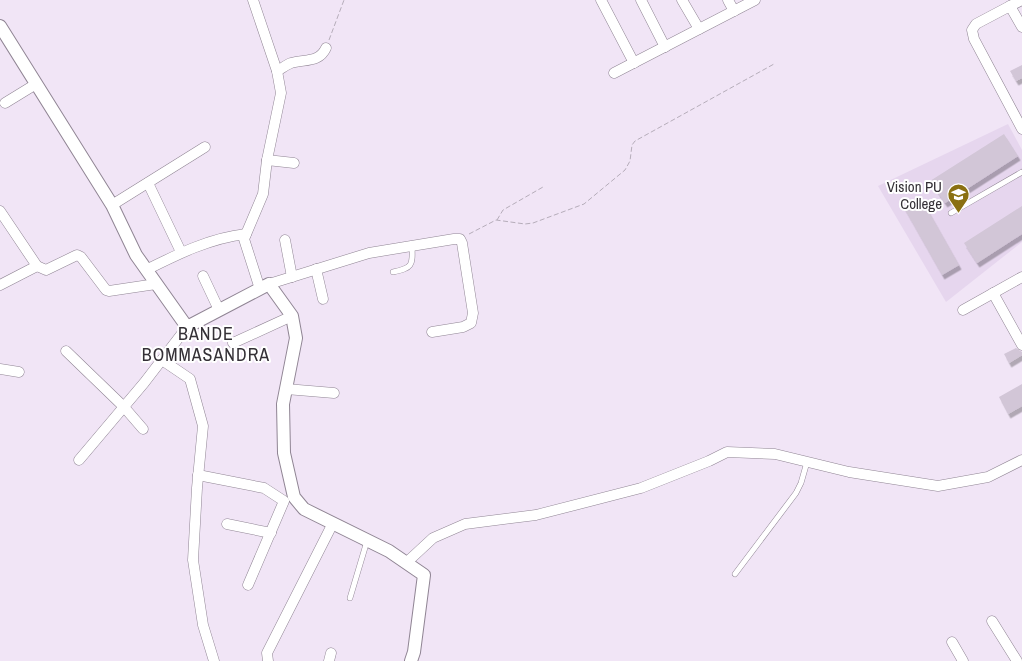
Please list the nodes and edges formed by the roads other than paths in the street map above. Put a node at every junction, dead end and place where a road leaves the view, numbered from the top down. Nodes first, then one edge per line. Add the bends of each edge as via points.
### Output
1 (253, 0) edge
2 (601, 0) edge
3 (641, 0) edge
4 (682, 0) edge
5 (728, 0) edge
6 (755, 0) edge
7 (1022, 0) edge
8 (1010, 6) junction
9 (734, 11) junction
10 (0, 26) edge
11 (1022, 27) edge
12 (698, 29) junction
13 (665, 46) junction
14 (326, 48) road end
15 (634, 63) junction
16 (276, 72) junction
17 (614, 73) dead end
18 (36, 84) junction
19 (5, 103) dead end
20 (1022, 129) edge
21 (205, 147) dead end
22 (267, 160) junction
23 (294, 163) dead end
24 (1022, 172) edge
25 (148, 183) junction
26 (112, 205) junction
27 (0, 211) edge
28 (951, 213) dead end
29 (246, 234) junction
30 (285, 240) dead end
31 (412, 246) junction
32 (181, 252) junction
33 (37, 266) junction
34 (316, 269) junction
35 (146, 270) junction
36 (393, 272) dead end
37 (203, 276) dead end
38 (1022, 276) edge
39 (292, 277) junction
40 (156, 284) junction
41 (0, 285) edge
42 (265, 286) junction
43 (993, 293) junction
44 (323, 299) dead end
45 (219, 310) junction
46 (963, 310) dead end
47 (292, 316) junction
48 (187, 327) junction
49 (432, 332) dead end
50 (233, 343) dead end
51 (1022, 345) edge
52 (66, 351) dead end
53 (162, 360) junction
54 (0, 369) edge
55 (19, 372) dead end
56 (286, 389) junction
57 (334, 393) dead end
58 (124, 407) junction
59 (143, 429) dead end
60 (79, 460) dead end
61 (1022, 460) edge
62 (807, 462) junction
63 (198, 475) junction
64 (289, 499) junction
65 (332, 523) junction
66 (227, 524) dead end
67 (272, 533) junction
68 (367, 540) junction
69 (406, 563) junction
70 (735, 574) dead end
71 (248, 586) dead end
72 (350, 598) dead end
73 (992, 621) dead end
74 (952, 642) dead end
75 (214, 661) edge
76 (268, 661) edge
77 (411, 661) edge
78 (963, 661) edge
79 (1017, 661) edge

1 - 16 street
2 - 15 street
3 - 13 street
4 - 12 street
5 - 9 street
6 - 9 street
7 - 8 street
8 - 11 street
8 - 20 street via 976,24 972,30
9 - 12 street
10 - 18 street
12 - 13 street
13 - 15 street
14 - 16 street via 318,58 289,64
15 - 17 street
16 - 22 street via 280,93
18 - 19 street
18 - 26 street
21 - 25 street
22 - 23 street
22 - 29 street via 263,194
24 - 28 lane
25 - 26 street
25 - 32 street
26 - 35 street
27 - 33 street
29 - 32 street via 227,236
29 - 42 street via 247,251
30 - 39 street
31 - 34 street via 368,253
31 - 36 lane via 411,266
31 - 49 street via 460,239 473,313 471,323
32 - 35 street
33 - 40 street via 46,270 77,255 109,292
33 - 41 street
34 - 39 street
34 - 44 street
35 - 40 street
37 - 45 street
38 - 43 street
39 - 42 street
40 - 48 street
42 - 45 street
42 - 47 street
43 - 46 street
43 - 51 street
45 - 48 street
47 - 50 street
47 - 56 street via 296,338
48 - 53 street
52 - 58 street
53 - 58 street
53 - 63 street via 190,379 203,426
54 - 55 street
56 - 57 street
56 - 64 street via 283,404 284,453
58 - 59 street
58 - 60 street
61 - 62 street via 988,478 938,486
62 - 69 street via 775,454 727,452 641,488 536,515 465,524 433,538
62 - 70 lane via 796,493
63 - 64 street via 264,488
63 - 75 street via 193,560 203,625
64 - 65 street
64 - 67 street
65 - 68 street
65 - 76 street via 267,652
66 - 67 street
67 - 71 street
68 - 69 street
68 - 72 lane
69 - 77 street via 424,575
73 - 79 street
74 - 78 street

